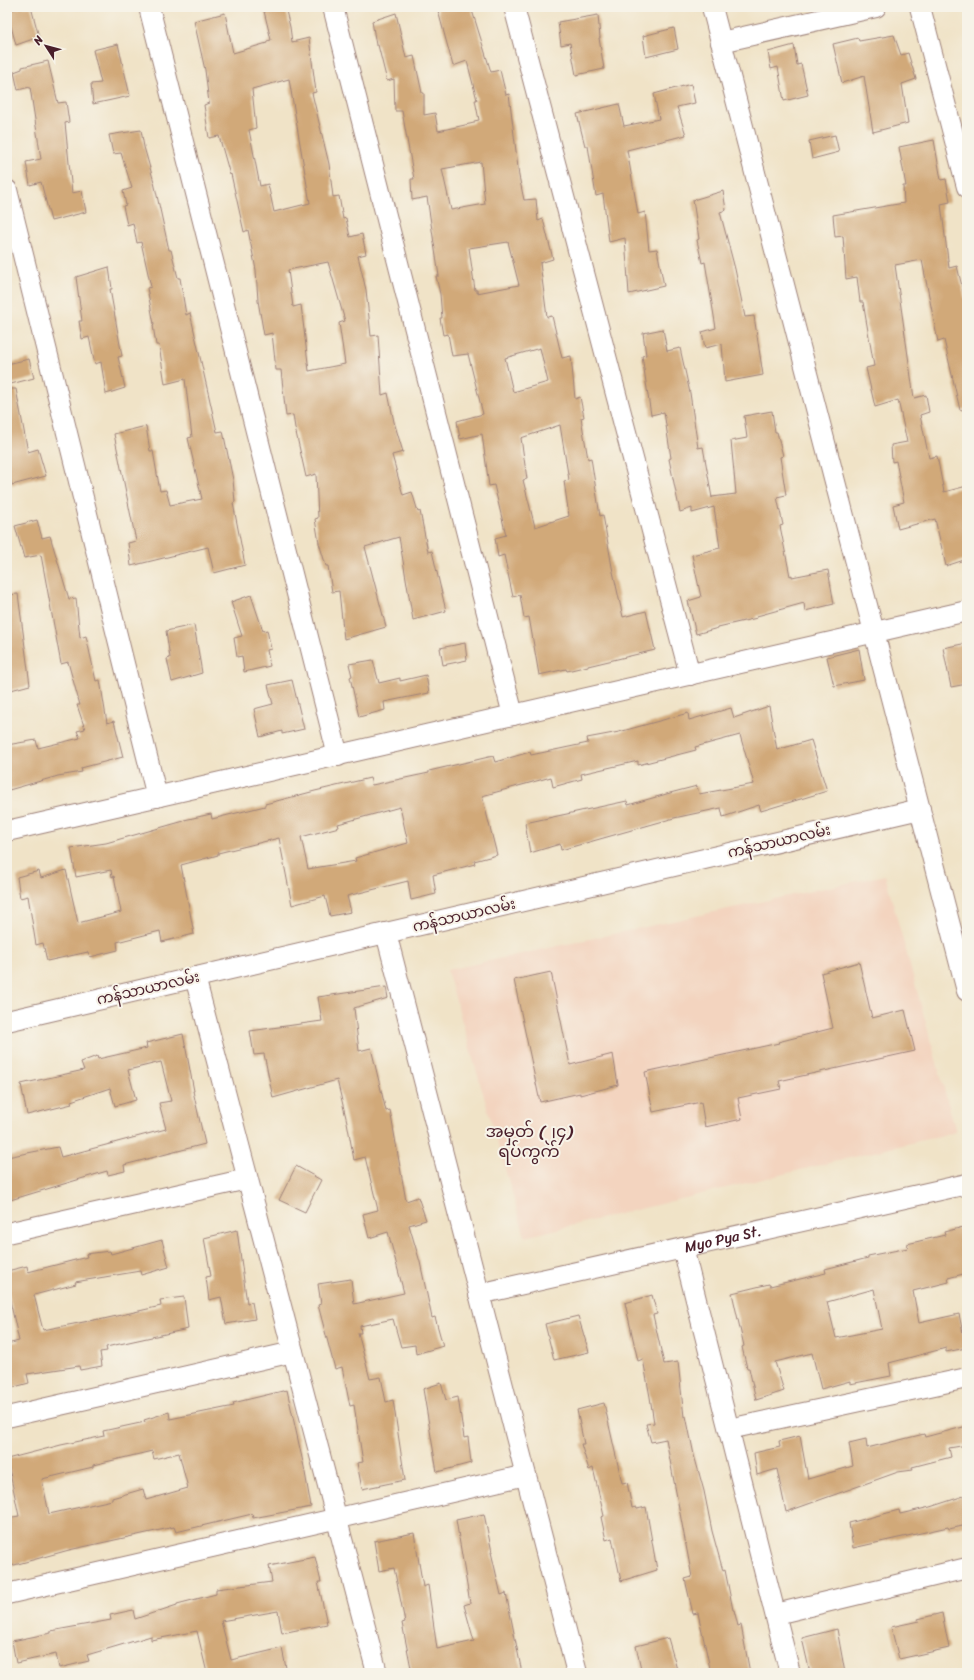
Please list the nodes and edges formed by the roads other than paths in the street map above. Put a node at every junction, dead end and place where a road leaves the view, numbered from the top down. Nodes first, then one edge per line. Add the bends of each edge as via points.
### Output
1 (149, 7) edge
2 (333, 7) edge
3 (514, 7) edge
4 (712, 7) edge
5 (876, 7) edge
6 (920, 7) edge
7 (721, 42) junction
8 (967, 187) edge
9 (7, 190) edge
10 (967, 611) edge
11 (874, 633) junction
12 (690, 675) junction
13 (513, 715) junction
14 (338, 756) junction
15 (156, 797) junction
16 (920, 809) junction
17 (7, 831) edge
18 (386, 933) junction
19 (964, 966) edge
20 (195, 977) junction
21 (967, 991) edge
22 (7, 1021) edge
23 (247, 1179) junction
24 (967, 1184) edge
25 (7, 1233) edge
26 (683, 1248) junction
27 (479, 1294) junction
28 (293, 1352) junction
29 (967, 1378) edge
30 (7, 1417) edge
31 (729, 1429) junction
32 (526, 1475) junction
33 (336, 1518) junction
34 (967, 1568) edge
35 (7, 1594) edge
36 (776, 1614) junction
37 (377, 1673) edge
38 (577, 1673) edge
39 (790, 1673) edge

1 - 14 street
2 - 13 street
3 - 12 street
4 - 7 street
5 - 7 street
6 - 8 street
7 - 11 street
9 - 15 street
10 - 11 street
11 - 12 street
11 - 16 street
12 - 13 street
13 - 14 street
14 - 15 street
15 - 17 street
16 - 18 street, ကန်သာယာလမ်း
16 - 19 street
18 - 20 street, ကန်သာယာလမ်း
18 - 27 street
19 - 21 street
20 - 22 street, ကန်သာယာလမ်း
20 - 23 street
23 - 25 street
23 - 28 street
24 - 26 street, Myo Pya St.
26 - 27 street, Myo Pya St.
26 - 31 street
27 - 32 street
28 - 30 street
28 - 33 street
29 - 31 street
31 - 36 street
32 - 33 street
32 - 38 street
33 - 35 street
33 - 37 street
34 - 36 street
36 - 39 street

